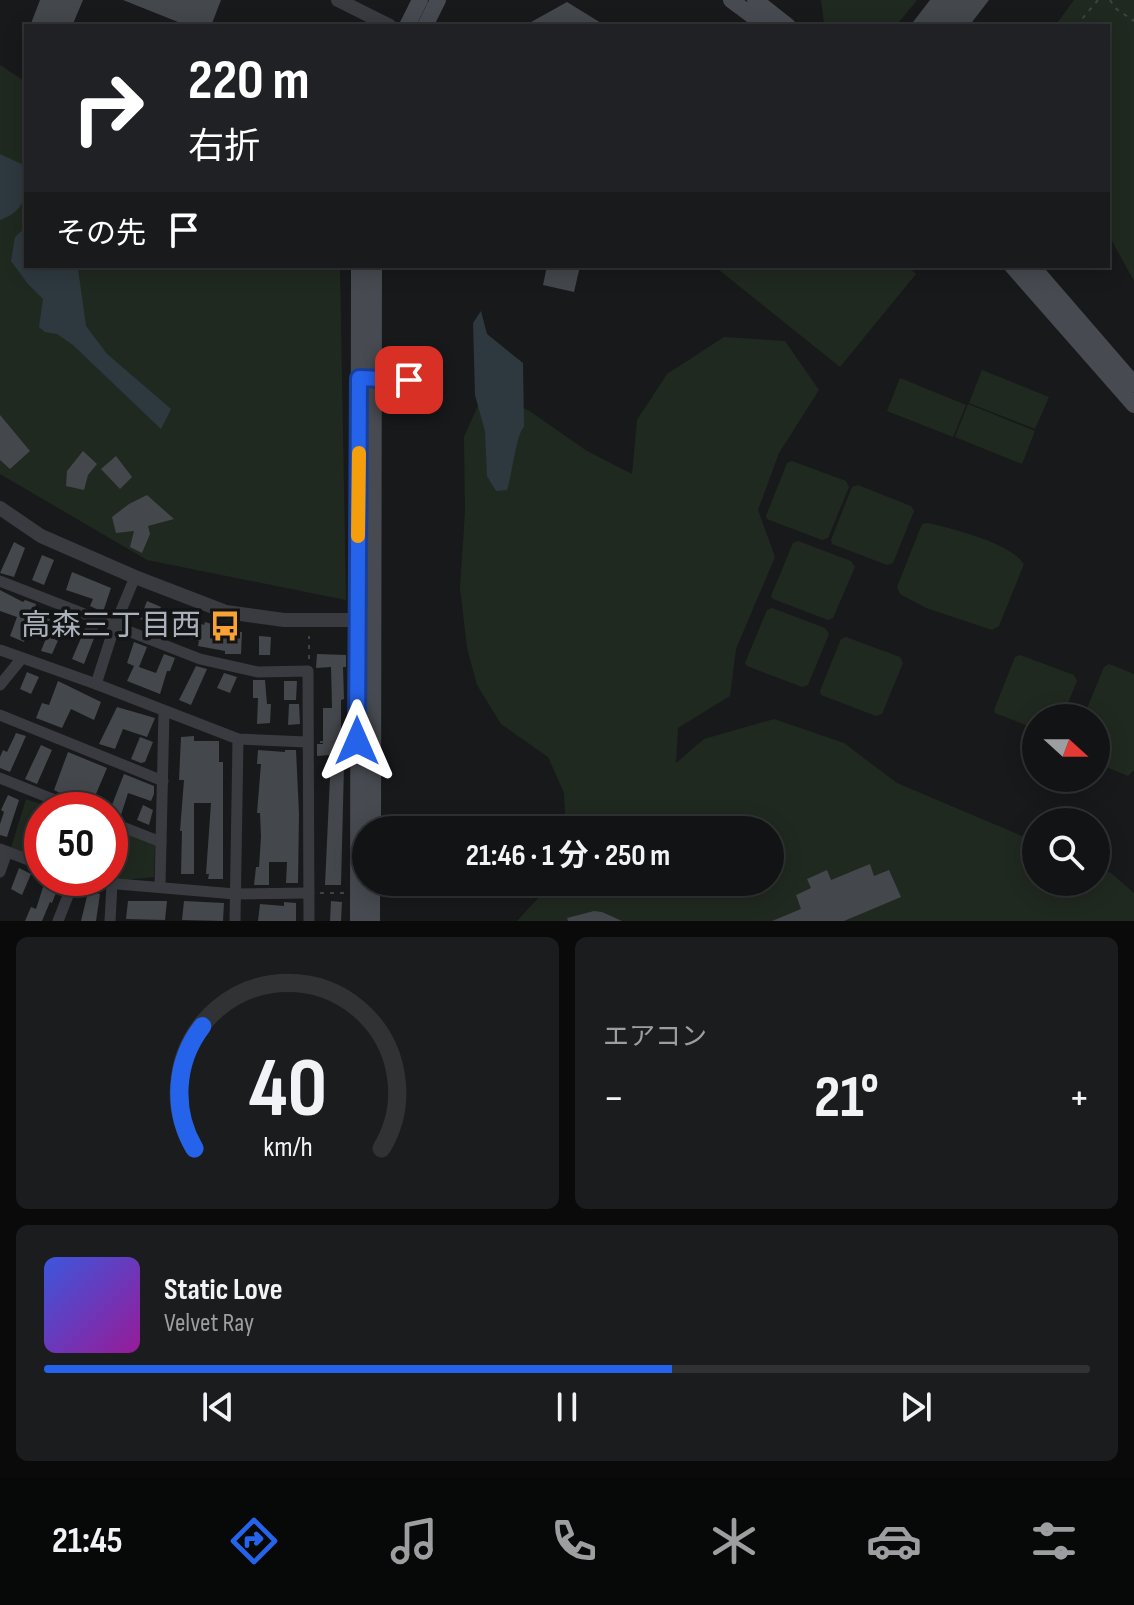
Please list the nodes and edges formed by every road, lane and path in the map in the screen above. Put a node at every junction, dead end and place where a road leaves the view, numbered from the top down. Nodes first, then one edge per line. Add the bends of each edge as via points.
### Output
1 (338, 0) edge
2 (420, 0) edge
3 (438, 0) edge
4 (731, 0) edge
5 (755, 0) edge
6 (1098, 0) edge
7 (1110, 0) edge
8 (1134, 21) edge
9 (386, 24) edge
10 (408, 24) edge
11 (426, 24) edge
12 (763, 24) edge
13 (785, 24) edge
14 (1078, 24) edge
15 (359, 268) edge
16 (374, 268) edge
17 (1014, 268) edge
18 (1034, 268) edge
19 (409, 380) dead end
20 (369, 383) junction
21 (1134, 384) edge
22 (408, 397) dead end
23 (1134, 405) edge
24 (0, 508) edge
25 (135, 577) junction
26 (0, 581) edge
27 (365, 620) junction
28 (115, 625) junction
29 (309, 636) dead end
30 (0, 650) edge
31 (22, 658) junction
32 (308, 671) junction
33 (96, 684) junction
34 (0, 685) edge
35 (164, 711) junction
36 (0, 715) edge
37 (238, 739) junction
38 (307, 742) junction
39 (347, 742) dead end
40 (0, 778) edge
41 (163, 781) junction
42 (35, 792) edge
43 (372, 816) edge
44 (128, 829) edge
45 (161, 842) junction
46 (4, 851) edge
47 (24, 858) edge
48 (0, 872) edge
49 (128, 885) edge
50 (160, 887) junction
51 (309, 893) junction
52 (346, 893) dead end
53 (235, 894) junction
54 (68, 896) edge
55 (111, 896) edge
56 (372, 896) edge
57 (58, 921) edge
58 (110, 921) edge
59 (235, 921) edge
60 (309, 921) edge
61 (358, 921) edge
62 (372, 921) edge

1 - 9 street
2 - 10 main road
3 - 11 main road
4 - 12 main road
5 - 13 main road
6 - 14 path
7 - 8 path
15 - 20 main road
16 - 20 main road
17 - 23 main road
18 - 21 main road
19 - 20 street
20 - 22 street
20 - 27 main road
24 - 25 street via 41,536
25 - 27 street via 226,612 284,620
25 - 28 street
26 - 28 street
27 - 43 main road
27 - 61 main road
28 - 32 street via 230,667
28 - 33 street
29 - 32 path
30 - 31 street
31 - 33 street
31 - 34 street
32 - 38 street
33 - 35 street
35 - 37 street
35 - 41 street
36 - 41 street
37 - 38 street
37 - 53 street
38 - 39 path
38 - 51 street
40 - 42 street
41 - 45 street
44 - 45 street
45 - 50 street
46 - 47 street
46 - 48 street
49 - 50 street
50 - 53 street
51 - 52 path
51 - 53 street
51 - 60 street
53 - 59 street
54 - 57 street
55 - 58 street
56 - 62 main road

